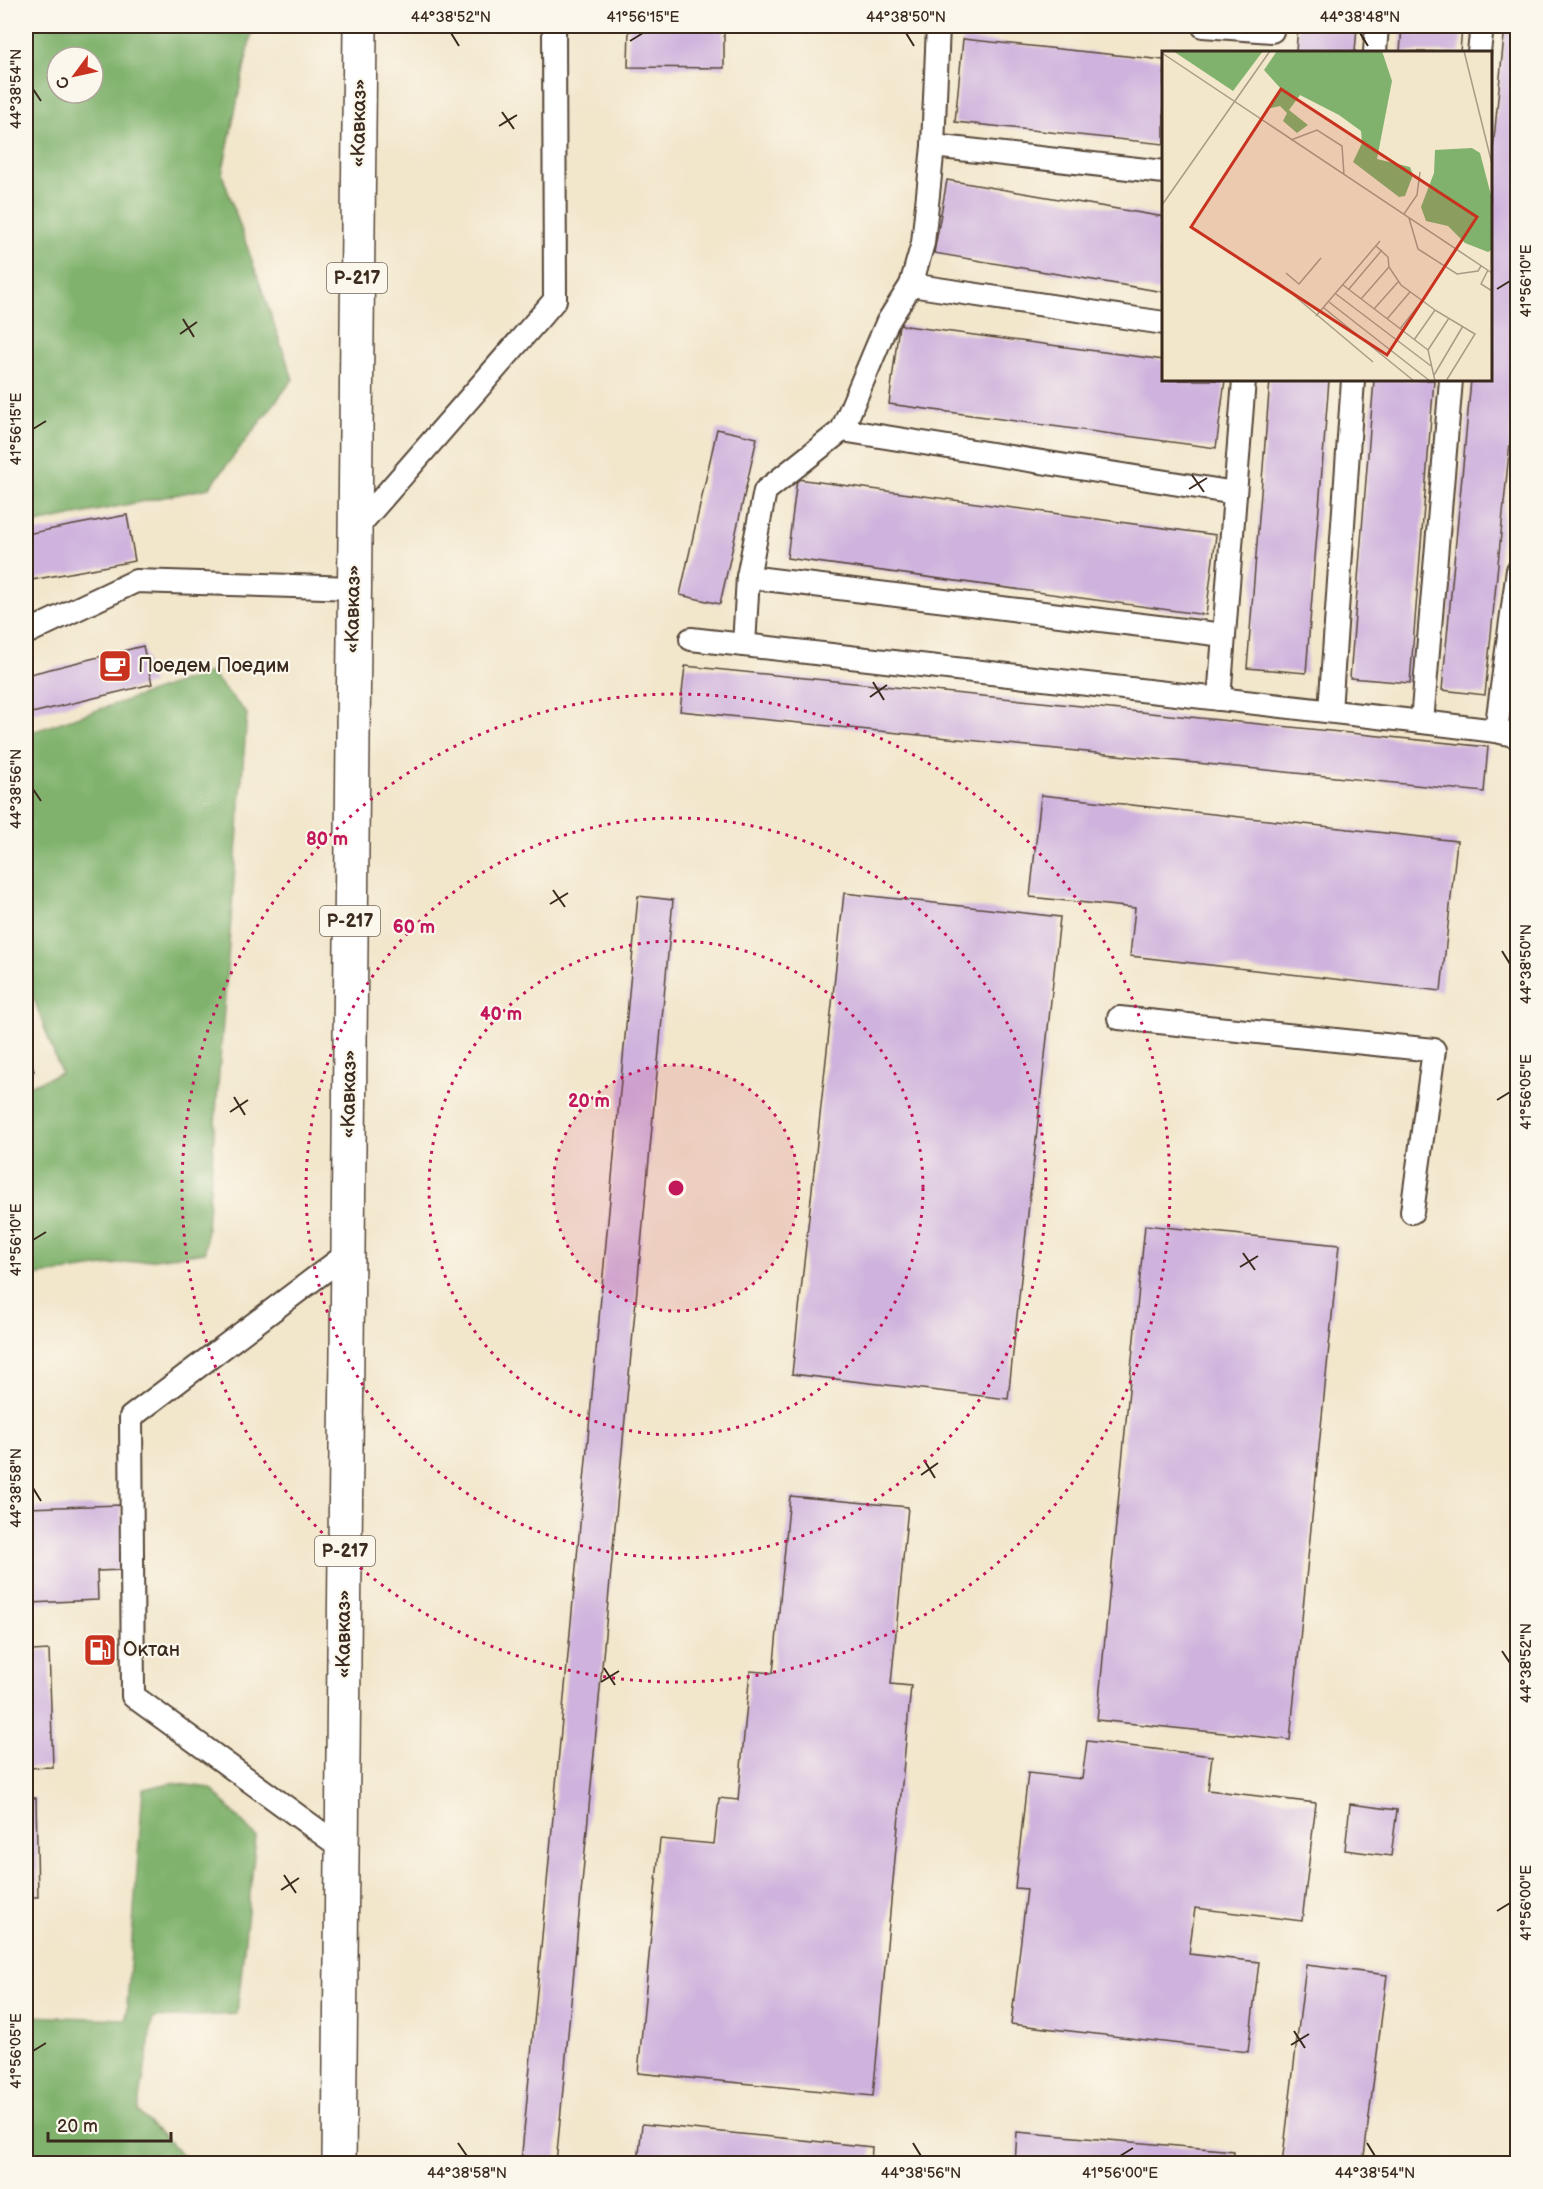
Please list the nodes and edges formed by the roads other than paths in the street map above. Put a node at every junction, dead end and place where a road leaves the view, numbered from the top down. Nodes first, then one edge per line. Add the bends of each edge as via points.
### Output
1 (360, 26) edge
2 (554, 26) edge
3 (938, 26) edge
4 (1203, 26) edge
5 (1377, 26) edge
6 (1482, 26) edge
7 (1271, 36) edge
8 (1376, 51) edge
9 (1479, 51) edge
10 (933, 146) junction
11 (1162, 172) edge
12 (911, 285) junction
13 (1162, 323) edge
14 (1244, 381) edge
15 (1353, 381) edge
16 (1451, 381) edge
17 (842, 430) junction
18 (1235, 493) junction
19 (354, 531) junction
20 (1518, 570) edge
21 (748, 577) junction
22 (354, 588) junction
23 (26, 633) edge
24 (1224, 635) junction
25 (690, 639) dead end
26 (744, 645) junction
27 (1220, 699) junction
28 (1330, 711) junction
29 (1422, 722) junction
30 (1507, 734) edge
31 (1119, 1018) dead end
32 (1412, 1212) dead end
33 (347, 1254) junction
34 (342, 1848) junction
35 (339, 2163) edge

1 - 19 highway, «Кавказ» / Р-217
2 - 19 lane via 555,300
3 - 10 lane
4 - 7 lane
5 - 8 lane
6 - 9 lane
10 - 11 lane
10 - 12 lane via 923,243
12 - 13 lane
12 - 17 lane via 887,323
14 - 18 lane
15 - 28 lane
16 - 29 lane
17 - 18 lane
17 - 21 lane via 765,492
18 - 24 lane
19 - 22 highway, «Кавказ» / Р-217
20 - 30 lane
21 - 24 lane
21 - 26 lane
22 - 23 lane via 136,581
22 - 33 highway, «Кавказ» / Р-217
24 - 27 lane
25 - 26 lane
26 - 27 lane
27 - 28 lane
28 - 29 lane
29 - 30 lane
31 - 32 lane via 1434,1050
33 - 34 highway, «Кавказ» / Р-217
33 - 34 lane via 131,1418 133,1696
34 - 35 highway, «Кавказ» / Р-217

